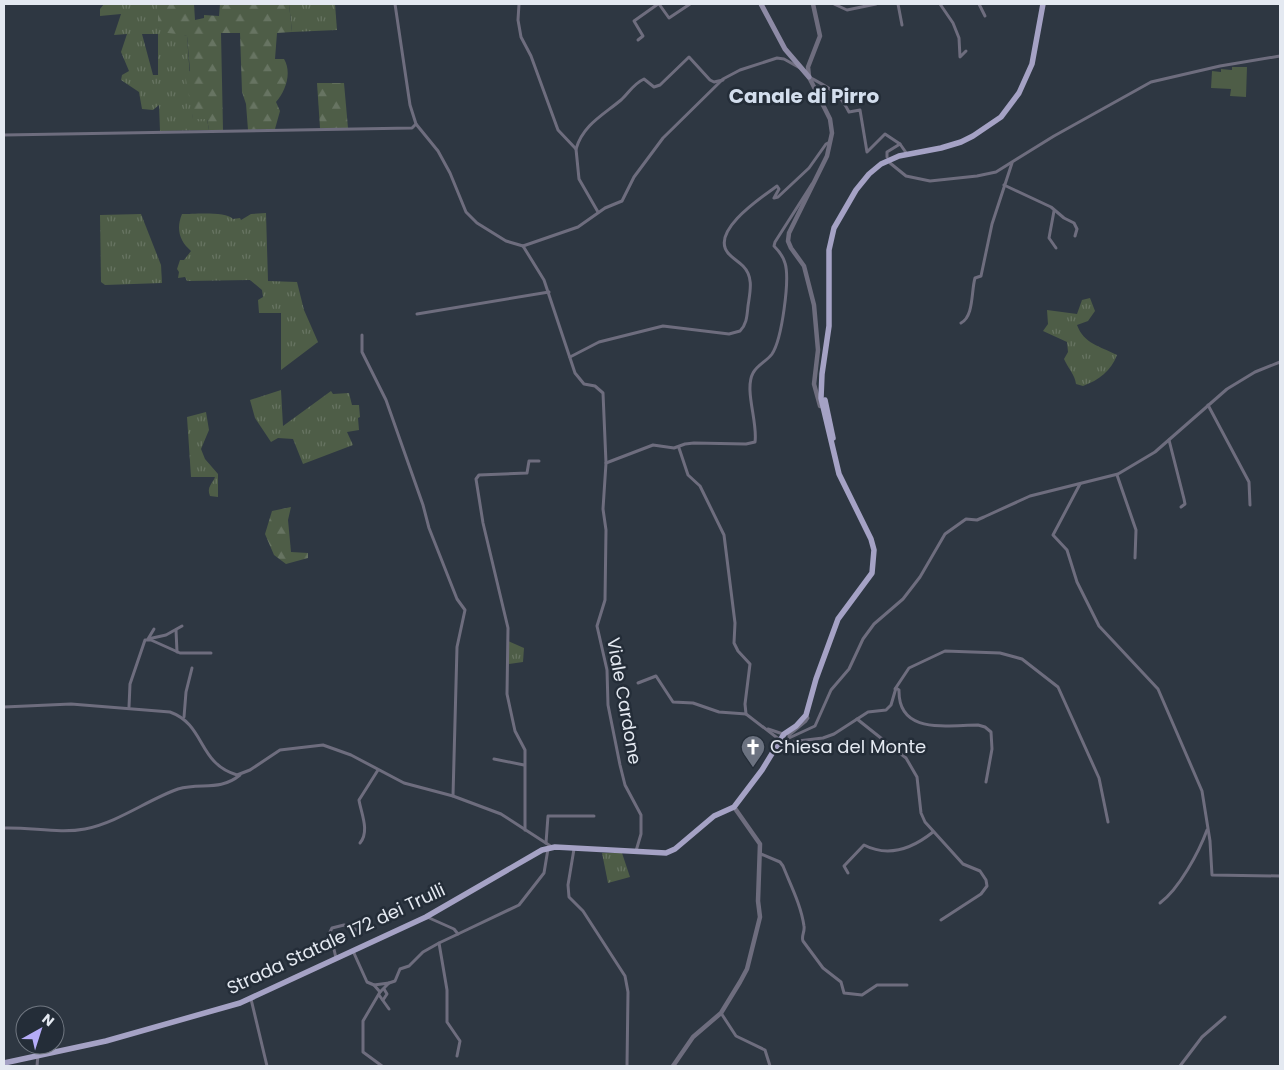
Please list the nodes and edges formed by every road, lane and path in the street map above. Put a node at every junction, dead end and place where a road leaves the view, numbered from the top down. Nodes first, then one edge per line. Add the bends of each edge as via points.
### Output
1 (395, 4) edge
2 (519, 4) edge
3 (659, 4) edge
4 (690, 4) edge
5 (761, 4) edge
6 (813, 4) edge
7 (834, 4) edge
8 (876, 4) edge
9 (898, 4) edge
10 (940, 4) edge
11 (979, 4) edge
12 (1043, 4) edge
13 (984, 16) dead end
14 (902, 25) dead end
15 (638, 40) dead end
16 (966, 51) dead end
17 (1280, 56) edge
18 (800, 68) junction
19 (809, 77) junction
20 (723, 80) junction
21 (416, 124) junction
22 (4, 134) edge
23 (830, 142) junction
24 (900, 144) junction
25 (576, 149) junction
26 (907, 154) junction
27 (887, 157) dead end
28 (890, 163) dead end
29 (1012, 163) junction
30 (814, 182) junction
31 (1004, 185) junction
32 (1054, 210) junction
33 (598, 212) junction
34 (1075, 236) dead end
35 (523, 246) junction
36 (1056, 248) dead end
37 (548, 292) junction
38 (417, 314) dead end
39 (961, 323) dead end
40 (362, 335) dead end
41 (570, 357) junction
42 (1280, 362) edge
43 (819, 387) junction
44 (1208, 406) junction
45 (1168, 440) junction
46 (680, 448) junction
47 (539, 461) dead end
48 (606, 463) junction
49 (1117, 475) junction
50 (842, 481) junction
51 (1080, 484) junction
52 (1250, 505) dead end
53 (1181, 507) dead end
54 (1134, 558) dead end
55 (182, 626) dead end
56 (154, 629) dead end
57 (176, 630) junction
58 (148, 639) junction
59 (177, 652) junction
60 (211, 653) dead end
61 (192, 668) dead end
62 (638, 683) dead end
63 (895, 689) junction
64 (4, 707) edge
65 (129, 707) junction
66 (746, 714) junction
67 (806, 715) junction
68 (184, 718) junction
69 (857, 719) junction
70 (764, 728) junction
71 (782, 737) junction
72 (778, 747) junction
73 (494, 759) dead end
74 (524, 765) junction
75 (378, 770) junction
76 (241, 775) junction
77 (986, 782) dead end
78 (454, 796) junction
79 (734, 807) junction
80 (594, 816) dead end
81 (1108, 822) dead end
82 (4, 828) edge
83 (1207, 830) junction
84 (525, 831) junction
85 (933, 832) junction
86 (360, 842) dead end
87 (549, 846) junction
88 (574, 848) junction
89 (636, 851) junction
90 (761, 854) junction
91 (848, 873) dead end
92 (1280, 876) edge
93 (1160, 903) dead end
94 (426, 917) junction
95 (941, 920) dead end
96 (357, 930) dead end
97 (458, 934) junction
98 (440, 943) junction
99 (353, 951) junction
100 (336, 959) junction
101 (388, 982) junction
102 (374, 985) junction
103 (907, 985) dead end
104 (384, 989) junction
105 (379, 993) junction
106 (251, 998) junction
107 (383, 1000) junction
108 (389, 1009) dead end
109 (721, 1013) junction
110 (1225, 1017) dead end
111 (65, 1049) edge
112 (38, 1055) joint
113 (457, 1056) dead end
114 (4, 1063) edge
115 (38, 1066) edge
116 (267, 1066) edge
117 (382, 1066) edge
118 (627, 1066) edge
119 (673, 1066) edge
120 (770, 1066) edge
121 (1180, 1066) edge

1 - 21 street via 410,105
2 - 25 street via 521,37 558,130
3 - 4 street via 669,18
3 - 15 street via 634,21 643,36
5 - 18 main road via 785,49
6 - 19 street via 820,36 808,67
7 - 8 street via 847,10
9 - 14 street
10 - 16 street via 959,38 960,57
11 - 13 street
12 - 26 main road via 1032,64 1018,93 1001,116 961,142
17 - 29 street via 1151,82
18 - 19 main road
18 - 20 street via 784,58 777,58 734,72
19 - 23 street via 833,126
19 - 24 street via 844,100 849,112 860,110 868,152 885,134
20 - 25 street via 710,80 689,57 660,84 654,87 644,80 629,89 623,98 597,117 579,138
20 - 33 street via 663,138 634,176 622,201
21 - 22 street via 412,128
21 - 35 street via 438,151 466,212 476,223 506,242
23 - 30 street
23 - 41 street via 809,168 778,197 774,198 779,189 777,186 748,206 726,231 728,253 746,270 751,281 747,318 740,331 729,334 663,326 599,342
24 - 26 street
24 - 27 street via 889,150
25 - 33 street via 579,179
26 - 43 main road via 887,160 869,174 834,228 829,250 829,326
28 - 29 street via 910,178 930,181 987,174
29 - 31 street
30 - 43 street via 788,241 804,266 814,304 818,350 814,380
30 - 46 street via 774,246 785,263 787,279 780,332 774,350 752,373 756,440 753,444 694,443
31 - 32 street
31 - 39 street via 981,276 975,278 967,318
32 - 34 street via 1074,223
32 - 36 street via 1050,238
33 - 35 street via 578,227
35 - 37 street
37 - 38 street
37 - 41 street
40 - 78 street via 362,352 386,400 428,528 457,600 465,610 457,647
41 - 48 street, Viale Cardone via 575,373 584,384 595,386 603,393
42 - 44 street via 1239,381
43 - 50 main road
43 - 50 main road
44 - 45 street
44 - 52 street via 1249,482
45 - 49 street via 1155,452
45 - 53 street via 1185,504
46 - 48 street via 653,445
46 - 66 street via 688,475 700,486 724,535 735,623 734,643 750,664 744,704
47 - 74 street via 529,461 527,473 479,475 476,479 508,628 507,694 512,722 525,750
48 - 89 street, Viale Cardone via 605,600 598,626 620,765 625,785 642,815
49 - 51 street
49 - 54 street via 1136,530
50 - 67 main road via 871,539 874,562 867,582 838,620
51 - 67 street via 1030,496 977,520 966,519 945,534 935,555 903,599 879,618 863,639 849,668 831,690 815,726 789,738 806,721
51 - 83 street via 1054,535 1067,550 1077,582 1099,626 1158,689 1202,791
55 - 57 street
56 - 58 street
57 - 58 street
57 - 59 street
58 - 59 street
58 - 65 street via 143,643 134,668
59 - 60 street
61 - 68 street via 188,676
62 - 66 street via 656,676 673,702
63 - 69 street via 891,705 886,710 868,712
63 - 77 street via 899,690 900,704 906,714 926,726 978,725 991,732 992,749
63 - 81 street via 909,668 945,651 1000,652 1022,659 1058,687 1099,778
64 - 65 street via 57,704
65 - 68 street via 170,712
66 - 70 street
67 - 71 main road
68 - 76 street via 213,761
69 - 72 street via 823,738
69 - 85 street via 906,758 917,777 922,817
70 - 71 street
70 - 71 street
71 - 72 main road
72 - 79 main road
73 - 74 street
74 - 84 street
75 - 76 street via 336,749 315,745 275,752
75 - 78 street via 404,783
75 - 86 street via 359,800 364,831
76 - 82 street via 212,788 178,788 120,817 85,829
78 - 84 street via 501,814
79 - 89 main road via 714,816 672,851 660,854
79 - 90 street via 757,837
80 - 87 street via 548,816
83 - 92 street via 1212,875
83 - 93 street via 1182,876 1169,896
84 - 87 street
85 - 91 street via 906,849 878,850 864,845 844,866
85 - 95 street via 963,864 980,870 987,886 970,903
87 - 88 main road
87 - 94 main road, Strada Statale 172 dei Trulli
87 - 97 street via 544,873 519,904
88 - 89 main road
88 - 118 street via 569,897 583,911 625,976 628,992
90 - 103 street via 784,866 805,929 801,938 823,968 841,982 844,993 862,995 877,985
90 - 109 street via 760,917 756,936 747,969
94 - 97 street
94 - 99 main road, Strada Statale 172 dei Trulli
96 - 100 street via 344,925 332,928
97 - 98 street
98 - 101 street via 400,970 395,981
98 - 113 street via 448,1022 460,1041
99 - 100 main road, Strada Statale 172 dei Trulli
99 - 102 street via 367,982
100 - 106 main road, Strada Statale 172 dei Trulli
101 - 102 street
101 - 104 street
102 - 105 street
104 - 105 street
104 - 107 street via 387,994
105 - 107 street
105 - 117 street via 363,1022 363,1052
106 - 111 main road, Strada Statale 172 dei Trulli via 170,1024
106 - 116 street
107 - 108 street
109 - 119 street via 693,1037
109 - 120 street via 736,1036 765,1050
110 - 121 street via 1202,1037
112 - 114 main road, Strada Statale 172 dei Trulli
112 - 115 street

